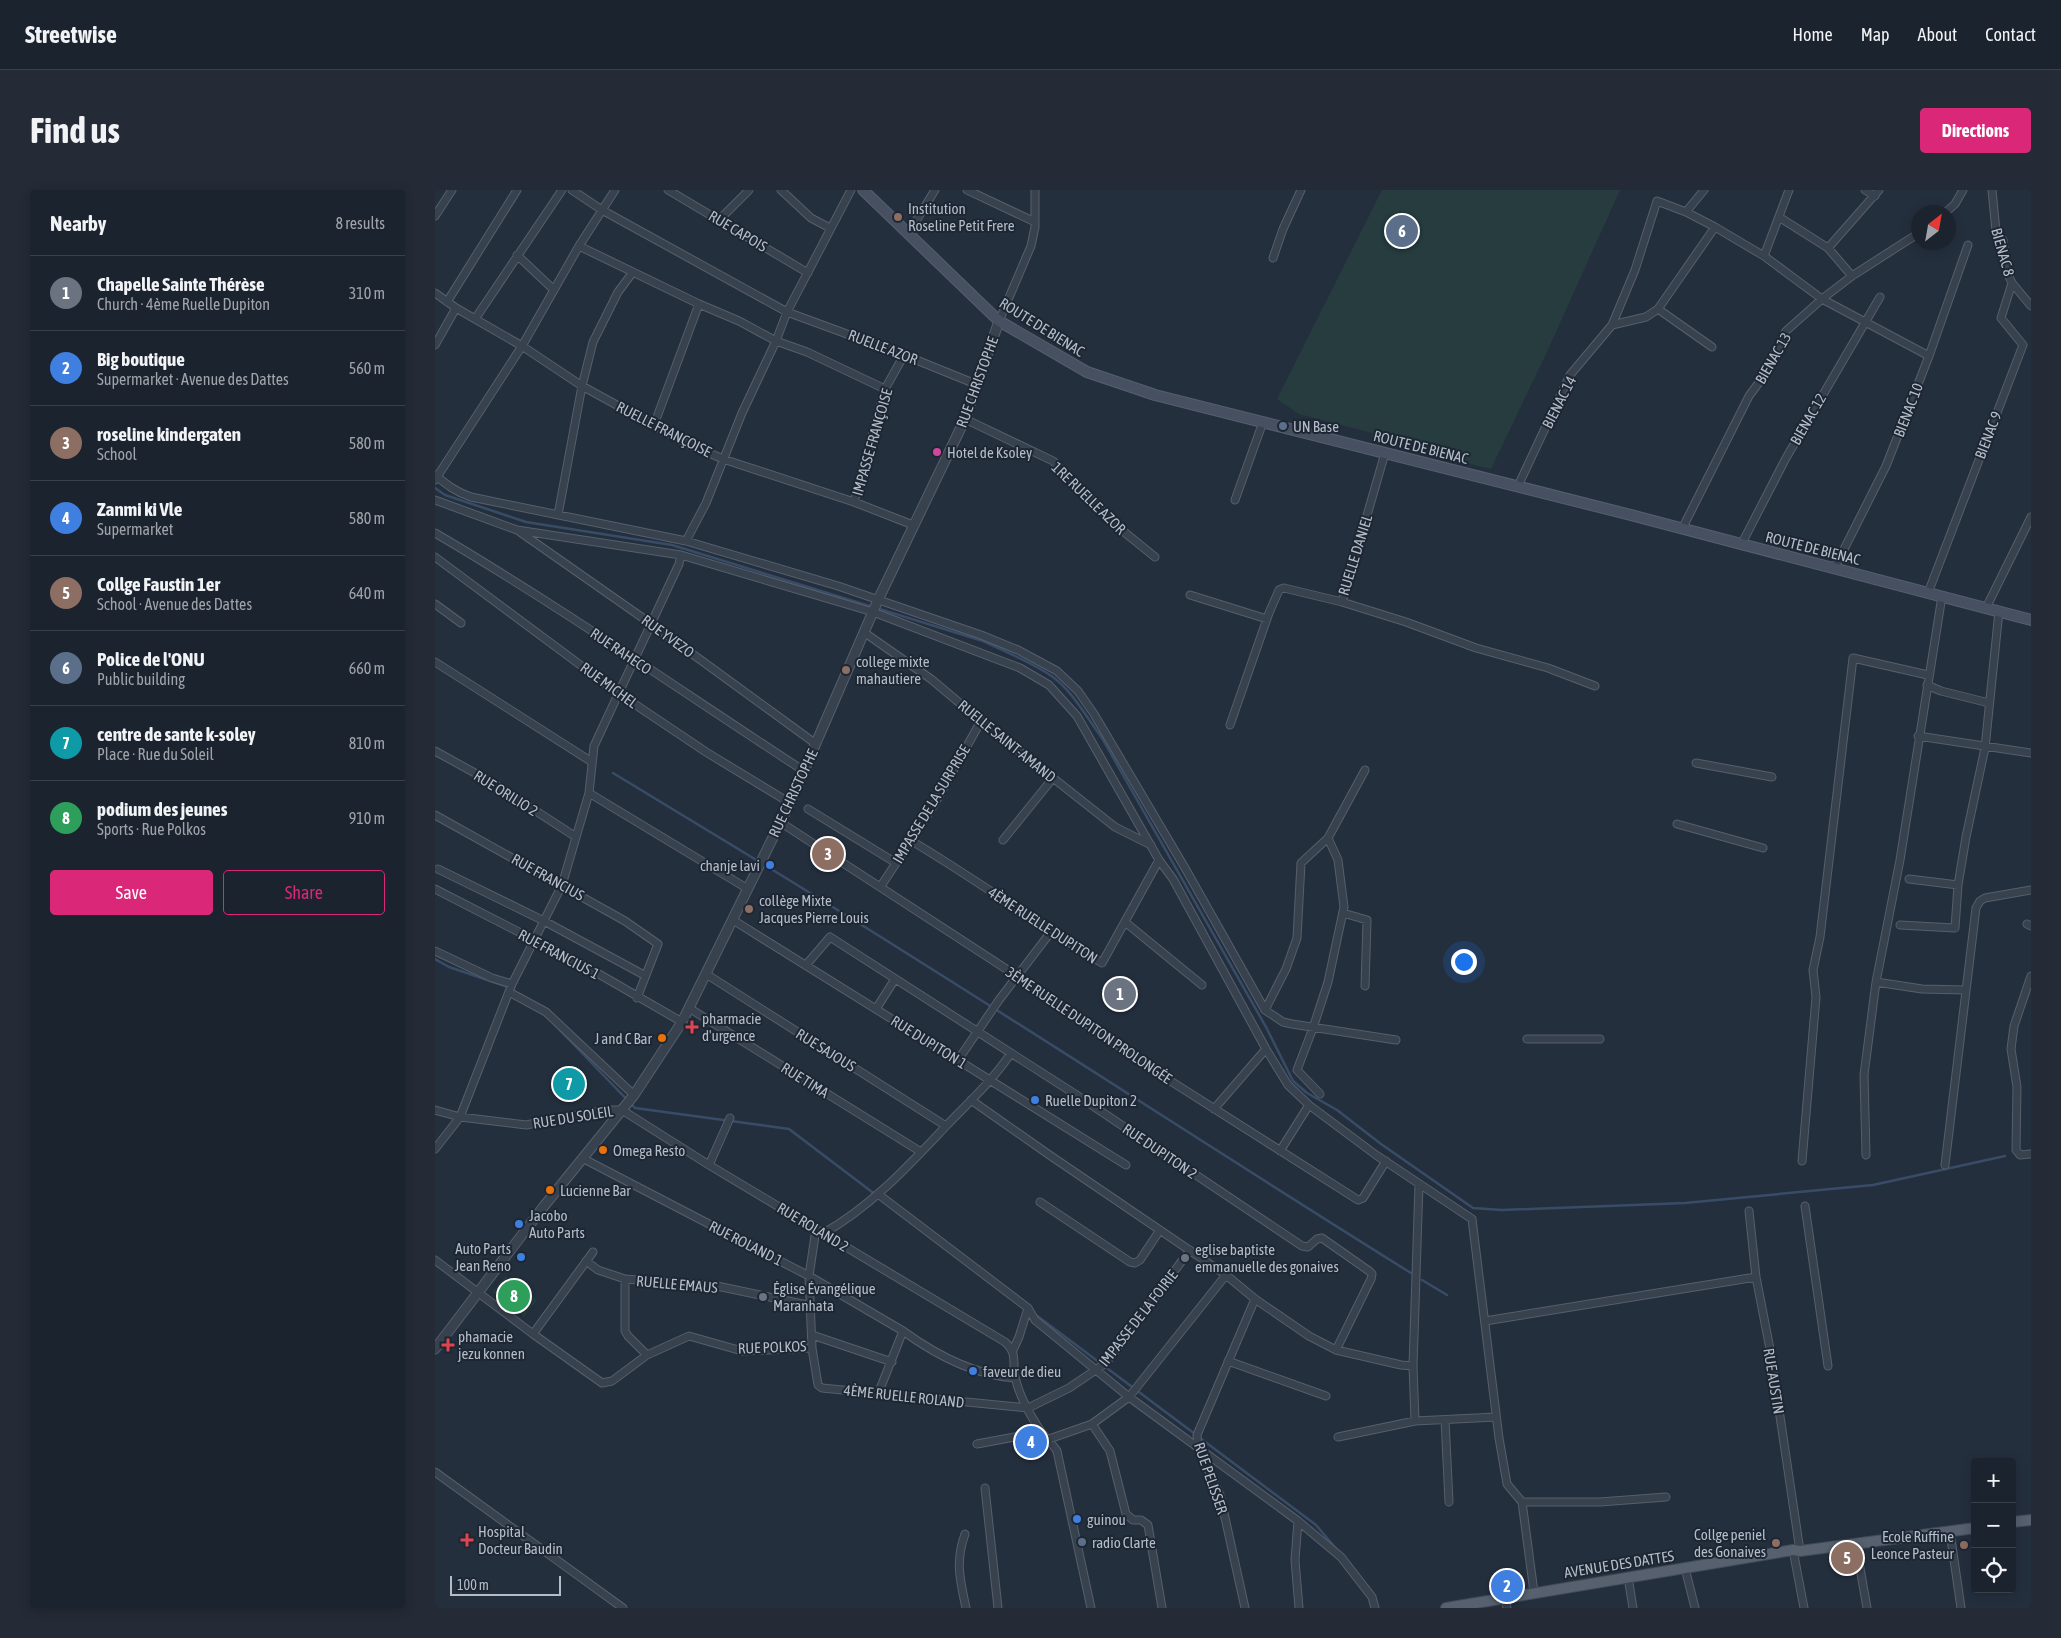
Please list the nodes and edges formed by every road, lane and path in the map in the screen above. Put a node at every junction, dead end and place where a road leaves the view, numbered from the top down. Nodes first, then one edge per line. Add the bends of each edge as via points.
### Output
1 (452, 190) edge
2 (517, 190) edge
3 (562, 190) edge
4 (572, 190) edge
5 (615, 190) edge
6 (668, 190) edge
7 (749, 190) edge
8 (781, 190) edge
9 (851, 190) edge
10 (863, 190) edge
11 (935, 190) edge
12 (967, 190) edge
13 (1035, 190) edge
14 (1301, 190) edge
15 (1705, 190) edge
16 (1789, 190) edge
17 (1865, 190) edge
18 (1963, 190) edge
19 (1991, 191) edge
20 (1877, 193) edge
21 (1954, 205) edge
22 (602, 210) junction
23 (1686, 212) junction
24 (435, 216) edge
25 (1779, 217) junction
26 (719, 220) junction
27 (1035, 222) junction
28 (1715, 227) junction
29 (829, 228) junction
30 (908, 234) junction
31 (1911, 238) edge
32 (1968, 245) dead end
33 (579, 246) junction
34 (1828, 248) junction
35 (517, 255) junction
36 (1764, 256) junction
37 (1273, 258) dead end
38 (633, 272) junction
39 (808, 272) junction
40 (1851, 276) junction
41 (2012, 283) junction
42 (554, 290) junction
43 (435, 293) edge
44 (1880, 297) dead end
45 (1821, 299) junction
46 (447, 302) junction
47 (699, 304) junction
48 (2031, 306) edge
49 (455, 308) junction
50 (1658, 309) junction
51 (787, 312) junction
52 (475, 319) junction
53 (999, 321) junction
54 (1865, 321) junction
55 (1612, 325) junction
56 (776, 341) junction
57 (435, 345) edge
58 (522, 346) junction
59 (1712, 347) dead end
60 (904, 355) junction
61 (1929, 356) junction
62 (978, 385) junction
63 (582, 386) junction
64 (885, 389) junction
65 (965, 419) junction
66 (1263, 422) junction
67 (654, 425) junction
68 (1385, 453) junction
69 (723, 459) junction
70 (436, 477) edge
71 (1518, 486) junction
72 (435, 500) edge
73 (1235, 500) dead end
74 (854, 502) junction
75 (558, 515) junction
76 (2031, 516) edge
77 (913, 524) junction
78 (1681, 529) junction
79 (517, 530) junction
80 (435, 533) edge
81 (686, 542) junction
82 (1741, 545) junction
83 (681, 555) junction
84 (435, 557) edge
85 (1155, 557) dead end
86 (1834, 569) junction
87 (1928, 593) junction
88 (1189, 595) dead end
89 (1942, 596) junction
90 (878, 600) junction
91 (1341, 602) junction
92 (435, 604) edge
93 (1986, 608) junction
94 (1999, 611) junction
95 (873, 612) junction
96 (1267, 619) junction
97 (2031, 620) edge
98 (650, 623) junction
99 (461, 624) dead end
100 (865, 633) junction
101 (633, 660) junction
102 (435, 662) edge
103 (1929, 675) junction
104 (1927, 685) junction
105 (1595, 686) dead end
106 (618, 693) junction
107 (1989, 703) junction
108 (981, 721) junction
109 (1230, 726) dead end
110 (1919, 736) junction
111 (816, 744) junction
112 (1985, 748) junction
113 (435, 751) edge
114 (2031, 753) edge
115 (591, 762) junction
116 (1696, 763) dead end
117 (1365, 770) dead end
118 (804, 771) junction
119 (1772, 777) dead end
120 (1053, 778) junction
121 (589, 793) junction
122 (790, 803) junction
123 (808, 809) dead end
124 (435, 815) edge
125 (781, 822) junction
126 (1677, 824) dead end
127 (576, 836) junction
128 (1328, 838) junction
129 (910, 840) junction
130 (1003, 840) dead end
131 (1151, 845) junction
132 (1763, 848) dead end
133 (1159, 860) junction
134 (896, 863) junction
135 (438, 869) dead end
136 (1909, 879) dead end
137 (1958, 884) junction
138 (562, 885) junction
139 (881, 886) junction
140 (435, 889) edge
141 (748, 889) junction
142 (2031, 890) edge
143 (1343, 913) junction
144 (733, 920) junction
145 (545, 922) junction
146 (1125, 922) junction
147 (1900, 925) dead end
148 (1051, 933) junction
149 (535, 942) junction
150 (435, 951) edge
151 (806, 965) junction
152 (706, 974) junction
153 (644, 975) junction
154 (1017, 976) junction
155 (2031, 976) edge
156 (895, 979) junction
157 (1876, 982) junction
158 (512, 984) junction
159 (1202, 985) dead end
160 (1365, 986) dead end
161 (1966, 990) junction
162 (509, 992) junction
163 (637, 998) junction
164 (689, 1008) junction
165 (876, 1009) junction
166 (1265, 1010) junction
167 (682, 1022) junction
168 (1313, 1028) junction
169 (977, 1032) junction
170 (1527, 1039) dead end
171 (1600, 1039) dead end
172 (1396, 1040) dead end
173 (1266, 1049) junction
174 (1011, 1053) junction
175 (958, 1060) junction
176 (990, 1081) junction
177 (1320, 1094) dead end
178 (634, 1095) junction
179 (971, 1100) junction
180 (1309, 1105) junction
181 (1214, 1109) junction
182 (435, 1110) edge
183 (622, 1110) junction
184 (460, 1116) junction
185 (730, 1118) dead end
186 (946, 1126) junction
187 (435, 1149) edge
188 (1280, 1151) junction
189 (921, 1152) junction
190 (2031, 1154) edge
191 (1866, 1155) dead end
192 (584, 1159) junction
193 (1386, 1161) junction
194 (1802, 1161) dead end
195 (709, 1165) junction
196 (1126, 1165) dead end
197 (1945, 1165) dead end
198 (1419, 1184) junction
199 (877, 1195) junction
200 (1040, 1202) dead end
201 (1805, 1206) dead end
202 (1749, 1210) dead end
203 (816, 1228) junction
204 (1160, 1230) junction
205 (824, 1234) junction
206 (1190, 1250) junction
207 (593, 1252) dead end
208 (435, 1260) edge
209 (586, 1261) junction
210 (1227, 1275) junction
211 (809, 1276) junction
212 (1756, 1277) junction
213 (625, 1279) junction
214 (478, 1293) junction
215 (1255, 1299) junction
216 (812, 1306) junction
217 (1028, 1308) junction
218 (1485, 1321) junction
219 (903, 1331) junction
220 (533, 1334) junction
221 (812, 1335) junction
222 (813, 1348) junction
223 (435, 1349) edge
224 (1013, 1350) junction
225 (1336, 1350) junction
226 (647, 1355) junction
227 (1228, 1361) junction
228 (892, 1362) junction
229 (1413, 1366) junction
230 (1828, 1366) dead end
231 (1097, 1371) junction
232 (1015, 1378) junction
233 (878, 1394) junction
234 (1326, 1396) dead end
235 (1129, 1397) junction
236 (1028, 1408) junction
237 (1496, 1417) junction
238 (1415, 1420) junction
239 (1445, 1420) junction
240 (1093, 1424) junction
241 (1041, 1432) junction
242 (1338, 1437) dead end
243 (1049, 1439) junction
244 (977, 1444) dead end
245 (1198, 1446) junction
246 (435, 1472) edge
247 (985, 1488) dead end
248 (1666, 1497) dead end
249 (1449, 1502) dead end
250 (1522, 1502) junction
251 (2031, 1520) edge
252 (1297, 1521) junction
253 (2016, 1522) edge
254 (1971, 1529) edge
255 (1949, 1532) junction
256 (965, 1534) dead end
257 (1857, 1545) junction
258 (1796, 1551) junction
259 (1685, 1568) junction
260 (1628, 1577) junction
261 (1534, 1592) junction
262 (1506, 1603) edge
263 (623, 1608) edge
264 (966, 1608) edge
265 (997, 1608) edge
266 (1091, 1608) edge
267 (1162, 1608) edge
268 (1245, 1608) edge
269 (1299, 1608) edge
270 (1375, 1608) edge
271 (1446, 1608) edge
272 (1633, 1608) edge
273 (1695, 1608) edge
274 (1804, 1608) edge
275 (1867, 1608) edge
276 (1961, 1608) edge

1 - 24 street
2 - 46 street
3 - 35 street
4 - 22 street, RUELLE AZOR
5 - 22 street
6 - 26 street, RUE CAPOIS
7 - 26 street
8 - 29 street via 811,218
9 - 29 street
10 - 30 main road, ROUTE DE BIENAC
11 - 30 street
12 - 27 street
13 - 27 street
14 - 37 street
15 - 23 street
16 - 25 street
17 - 20 street
18 - 21 street
19 - 41 street, BIENAC 8 via 1996,231 2003,240 2007,272
20 - 34 street
22 - 33 street
22 - 51 street, RUELLE AZOR
23 - 28 street
23 - 55 street, BIENAC 14 via 1657,201 1635,270
25 - 34 street
25 - 36 street
26 - 39 street, RUE CAPOIS
27 - 53 street via 1031,246
28 - 36 street
28 - 50 street
29 - 39 street
30 - 53 main road, ROUTE DE BIENAC
31 - 40 street, BIENAC 13
32 - 61 street, BIENAC 10
33 - 38 street
33 - 42 street
34 - 40 street
35 - 42 street
35 - 52 street
36 - 45 street
38 - 47 street
38 - 63 street via 618,292 593,342
39 - 51 street
40 - 45 street, BIENAC 13
41 - 48 street, BIENAC 8
41 - 87 street, BIENAC 9 via 2001,318 2023,345
42 - 58 street
43 - 46 street, RUELLE FRANÇOISE
44 - 54 street, BIENAC 12
45 - 54 street
45 - 78 street, BIENAC 13 via 1786,331
46 - 49 street, RUELLE FRANÇOISE
47 - 56 street
47 - 67 street
49 - 52 street, RUELLE FRANÇOISE
49 - 57 street
50 - 55 street via 1645,317
50 - 59 street
51 - 56 street
51 - 60 street, RUELLE AZOR
52 - 58 street, RUELLE FRANÇOISE
53 - 62 street, RUE CHRISTOPHE
53 - 66 main road, ROUTE DE BIENAC via 1087,372 1155,395
54 - 61 street
54 - 82 street, BIENAC 12 via 1786,458
55 - 71 street, BIENAC 14 via 1570,375
56 - 64 street
56 - 69 street
58 - 63 street, RUELLE FRANÇOISE
58 - 70 street
60 - 62 street, RUELLE AZOR
60 - 64 street, IMPASSE FRANÇOISE
61 - 86 street, BIENAC 10 via 1886,466
62 - 65 street, RUE CHRISTOPHE
63 - 67 street, RUELLE FRANÇOISE
63 - 75 street
64 - 74 street, IMPASSE FRANÇOISE
65 - 77 street, RUE CHRISTOPHE
65 - 85 street, 1RE RUELLE AZOR via 1053,461 1118,528
66 - 68 main road, ROUTE DE BIENAC
66 - 73 street
67 - 69 street, RUELLE FRANÇOISE
68 - 71 main road, ROUTE DE BIENAC
68 - 91 street, RUELLE DANIEL
69 - 74 street, RUELLE FRANÇOISE
69 - 81 street
70 - 75 street via 471,497
71 - 78 main road, ROUTE DE BIENAC
72 - 79 street
74 - 77 street, RUELLE FRANÇOISE
75 - 81 street
76 - 93 street
77 - 90 street, RUE CHRISTOPHE
78 - 82 main road, ROUTE DE BIENAC
79 - 83 street
79 - 98 street, RUE YVEZO
80 - 101 street, RUE RAHECO via 545,599
81 - 90 street
82 - 86 main road, ROUTE DE BIENAC
83 - 95 street
83 - 98 street
84 - 106 street, RUE MICHEL
86 - 87 main road, ROUTE DE BIENAC
87 - 89 main road, ROUTE DE BIENAC
88 - 96 street
89 - 93 main road, ROUTE DE BIENAC
89 - 103 street
90 - 95 street, RUE CHRISTOPHE
90 - 166 street via 981,634 1018,650 1057,671 1078,691 1111,742
91 - 96 street, RUELLE DANIEL via 1284,588 1276,595
91 - 105 street via 1476,648 1549,668
92 - 99 street
93 - 94 main road, ROUTE DE BIENAC
94 - 97 main road, ROUTE DE BIENAC
94 - 107 street
95 - 100 street, RUE CHRISTOPHE
95 - 131 street via 1020,668 1049,685 1077,716
96 - 109 street, RUELLE DANIEL
98 - 101 street
98 - 111 street, RUE YVEZO
100 - 108 street, RUELLE SAINT-AMAND via 931,679
100 - 111 street, RUE CHRISTOPHE
101 - 106 street
101 - 118 street, RUE RAHECO
102 - 115 street
103 - 104 street
103 - 194 street via 1853,658 1820,937 1813,970 1816,997
104 - 107 street
104 - 110 street
106 - 115 street via 594,746
106 - 122 street, RUE MICHEL
107 - 112 street
108 - 120 street, RUELLE SAINT-AMAND
108 - 129 street, IMPASSE DE LA SURPRISE
110 - 112 street
110 - 157 street via 1900,860
111 - 118 street, RUE CHRISTOPHE
112 - 114 street
112 - 137 street
113 - 127 street, RUE ORILIO 2 via 493,783
115 - 121 street
116 - 119 street
117 - 128 street
118 - 122 street, RUE CHRISTOPHE
120 - 130 street
120 - 131 street, RUELLE SAINT-AMAND via 1115,827
121 - 127 street
121 - 141 street
122 - 125 street, RUE CHRISTOPHE
123 - 134 street
124 - 138 street, RUE FRANCIUS
125 - 139 street, 3ÈME RUELLE DUPITON PROLONGÉE
125 - 141 street, RUE CHRISTOPHE
126 - 132 street
127 - 138 street
128 - 143 street via 1338,860 1345,907
128 - 166 street via 1301,863 1297,938 1286,969
129 - 134 street, IMPASSE DE LA SURPRISE
129 - 148 street, 4ÈME RUELLE DUPITON via 956,867
131 - 133 street
133 - 146 street, 4ÈME RUELLE DUPITON
133 - 173 street via 1173,879
134 - 139 street, IMPASSE DE LA SURPRISE
135 - 145 street
136 - 137 street
137 - 147 street via 1955,928
138 - 145 street
138 - 153 street, RUE FRANCIUS via 625,920 658,944
139 - 154 street, 3ÈME RUELLE DUPITON PROLONGÉE
140 - 149 street, RUE FRANCIUS 1
141 - 144 street, RUE CHRISTOPHE
142 - 161 street via 1979,901
143 - 160 street via 1367,920
143 - 168 street via 1328,982
144 - 151 street, RUE DUPITON 1
144 - 152 street, RUE CHRISTOPHE
145 - 149 street
145 - 153 street
146 - 148 street, 4ÈME RUELLE DUPITON via 1102,964
146 - 159 street
148 - 154 street
149 - 158 street
149 - 163 street, RUE FRANCIUS 1 via 585,966
150 - 158 street
151 - 156 street, RUE DUPITON 2 via 830,937
151 - 165 street, RUE DUPITON 1
152 - 164 street, RUE CHRISTOPHE
152 - 186 street, RUE SAJOUS
153 - 163 street
154 - 169 street
154 - 181 street, 3ÈME RUELLE DUPITON PROLONGÉE
155 - 190 street via 2014,1026 2011,1049 2017,1087 2016,1150 2020,1155
156 - 165 street
156 - 169 street, RUE DUPITON 2
157 - 161 street via 1922,989
157 - 191 street via 1864,1075
158 - 162 street
161 - 197 street
162 - 178 street via 546,1012
162 - 184 street
163 - 167 street, RUE FRANCIUS 1
164 - 167 street, RUE CHRISTOPHE
164 - 189 street, RUE TIMA
165 - 175 street, RUE DUPITON 1
166 - 168 street via 1283,1022
167 - 178 street, RUE CHRISTOPHE
168 - 172 street
168 - 177 street via 1297,1070
169 - 174 street, RUE DUPITON 2
169 - 175 street
170 - 171 street
173 - 180 street via 1288,1085
173 - 181 street
174 - 176 street
174 - 225 street, RUE DUPITON 2 via 1302,1246 1308,1247 1322,1238 1369,1271 1371,1279
175 - 176 street, RUE DUPITON 1
176 - 179 street
176 - 196 street, RUE DUPITON 1
178 - 183 street, RUE CHRISTOPHE
179 - 186 street
179 - 204 street
180 - 188 street
180 - 193 street
181 - 188 street, 3ÈME RUELLE DUPITON PROLONGÉE
182 - 184 street, RUE DU SOLEIL
183 - 184 street, RUE DU SOLEIL via 604,1110 526,1125
183 - 192 street, RUE CHRISTOPHE
183 - 195 street, RUE ROLAND 2
184 - 187 street
185 - 195 street
186 - 189 street
188 - 193 street, 3ÈME RUELLE DUPITON PROLONGÉE via 1358,1200 1363,1198
189 - 199 street
192 - 211 street, RUE ROLAND 1
192 - 214 street, RUE CHRISTOPHE
193 - 198 street
195 - 203 street, RUE ROLAND 2
198 - 218 street via 1472,1219
198 - 229 street
199 - 205 street
199 - 217 street
200 - 204 street via 1135,1264
201 - 230 street
202 - 212 street, RUE AUSTIN
203 - 205 street, RUE ROLAND 2
203 - 211 street, RUE POLKOS
204 - 206 street
205 - 224 street, RUE ROLAND 2 via 1005,1342
206 - 210 street
206 - 231 street, IMPASSE DE LA FOIRIE
207 - 209 street
208 - 214 street, RUE POLKOS
209 - 213 street via 598,1270
209 - 220 street
210 - 215 street
210 - 235 street
211 - 216 street, RUE POLKOS
211 - 219 street, RUE ROLAND 1
212 - 218 street
212 - 258 street, RUE AUSTIN via 1770,1350
213 - 216 street, RUELLE EMAUS via 717,1286
213 - 226 street, RUELLE EMAUS via 625,1331
214 - 220 street, RUE POLKOS
214 - 223 street, RUE CHRISTOPHE
215 - 225 street via 1309,1336
215 - 227 street, RUE PELISSER
216 - 221 street, RUE POLKOS
217 - 224 street
217 - 231 street via 1035,1320
218 - 237 street
219 - 228 street
219 - 232 street, RUE ROLAND 1 via 973,1370
220 - 226 street, RUE POLKOS via 602,1382 612,1381
221 - 222 street, RUE POLKOS
221 - 228 street
222 - 226 street, RUE POLKOS via 742,1351 689,1336
222 - 233 street, 4ÈME RUELLE ROLAND via 820,1387
224 - 232 street
225 - 229 street
227 - 234 street
227 - 245 street, RUE PELISSER via 1197,1435
228 - 233 street
229 - 238 street
231 - 235 street
231 - 236 street, IMPASSE DE LA FOIRIE
232 - 236 street
233 - 236 street, 4ÈME RUELLE ROLAND
235 - 240 street
235 - 245 street
236 - 241 street
237 - 239 street
237 - 250 street via 1507,1484
238 - 239 street
238 - 242 street
239 - 249 street
240 - 243 street
240 - 267 street via 1110,1451 1126,1514 1147,1525
241 - 243 street
241 - 244 street
243 - 266 street via 1057,1451
245 - 252 street
245 - 268 street, RUE PELISSER via 1220,1495
246 - 263 street
247 - 265 street
248 - 250 street via 1600,1502
250 - 261 street
251 - 253 main road
252 - 269 street via 1295,1560
252 - 270 street via 1341,1556 1372,1597
254 - 255 main road, AVENUE DES DATTES
255 - 257 main road, AVENUE DES DATTES
255 - 276 street
256 - 264 street via 959,1560
257 - 258 main road, AVENUE DES DATTES
257 - 275 street
258 - 259 main road, AVENUE DES DATTES
258 - 274 street, RUE AUSTIN
259 - 260 main road, AVENUE DES DATTES
259 - 273 street
260 - 261 main road, AVENUE DES DATTES
260 - 272 street
261 - 262 main road, AVENUE DES DATTES
262 - 271 main road, AVENUE DES DATTES

